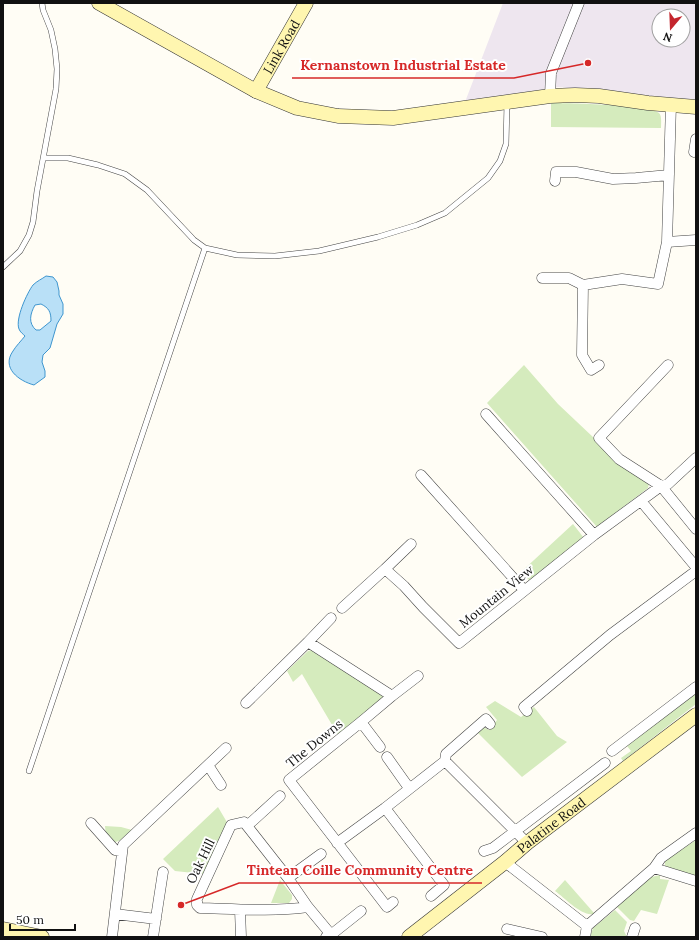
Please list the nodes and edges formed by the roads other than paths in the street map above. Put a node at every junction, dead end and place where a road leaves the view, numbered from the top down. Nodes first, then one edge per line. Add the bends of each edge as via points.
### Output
1 (42, 3) edge
2 (99, 3) edge
3 (306, 3) edge
4 (579, 3) edge
5 (256, 91) junction
6 (550, 96) junction
7 (507, 102) junction
8 (671, 104) junction
9 (696, 107) edge
10 (696, 139) edge
11 (694, 152) dead end
12 (44, 158) junction
13 (669, 175) junction
14 (555, 181) dead end
15 (696, 240) edge
16 (667, 242) junction
17 (205, 248) junction
18 (3, 267) edge
19 (542, 278) dead end
20 (583, 285) junction
21 (599, 365) dead end
22 (668, 365) dead end
23 (486, 414) dead end
24 (696, 458) edge
25 (421, 475) dead end
26 (661, 486) junction
27 (641, 501) junction
28 (696, 529) edge
29 (594, 535) junction
30 (411, 544) dead end
31 (696, 567) edge
32 (385, 569) junction
33 (696, 572) edge
34 (524, 590) junction
35 (342, 608) dead end
36 (331, 618) dead end
37 (308, 642) junction
38 (418, 676) dead end
39 (696, 687) edge
40 (392, 696) junction
41 (246, 703) dead end
42 (527, 711) dead end
43 (696, 716) edge
44 (361, 722) junction
45 (490, 724) dead end
46 (380, 747) dead end
47 (226, 748) dead end
48 (612, 752) dead end
49 (387, 757) dead end
50 (445, 761) junction
51 (605, 763) dead end
52 (208, 765) junction
53 (29, 771) dead end
54 (221, 785) dead end
55 (409, 788) junction
56 (280, 796) dead end
57 (385, 808) junction
58 (91, 823) dead end
59 (247, 826) junction
60 (516, 831) junction
61 (696, 832) edge
62 (337, 843) junction
63 (527, 843) junction
64 (122, 851) junction
65 (484, 851) dead end
66 (322, 854) dead end
67 (505, 862) junction
68 (654, 868) junction
69 (164, 872) dead end
70 (288, 878) junction
71 (696, 881) edge
72 (431, 896) dead end
73 (393, 902) dead end
74 (308, 907) junction
75 (240, 910) junction
76 (361, 911) dead end
77 (115, 914) junction
78 (156, 919) junction
79 (588, 926) junction
80 (507, 928) dead end
81 (3, 929) edge
82 (330, 936) edge
83 (42, 937) edge
84 (112, 937) edge
85 (153, 937) edge
86 (241, 937) edge
87 (409, 937) edge
88 (542, 937) edge
89 (585, 937) edge

1 - 12 lane via 51,30 57,69
2 - 5 main road
3 - 5 main road, Link Road
4 - 6 street via 551,74
5 - 7 main road via 297,108 338,116 392,118
6 - 7 main road
6 - 8 main road via 599,96
7 - 17 lane via 506,144 500,161 488,178 445,213 417,226 319,251 275,256 237,255
8 - 9 main road
8 - 13 street
10 - 11 street
12 - 17 lane via 68,158 98,164 125,174 147,190 194,240
12 - 18 lane via 29,234 20,251
13 - 14 street via 613,179 576,172 556,172
13 - 16 street
15 - 16 street
16 - 20 street via 658,284 622,279
17 - 53 lane
19 - 20 street via 569,278
20 - 21 street via 582,354 591,370
22 - 26 street via 599,438 619,459
23 - 29 street
24 - 26 street, Mountain View via 668,484
25 - 34 street
26 - 27 street, Mountain View
26 - 28 street
27 - 29 street, Mountain View
27 - 31 street
29 - 34 street, Mountain View
30 - 32 street
32 - 34 street, Mountain View via 459,643
32 - 35 street
33 - 42 street via 610,635 524,707
36 - 37 street
37 - 40 street
37 - 41 street
38 - 40 street, The Downs
39 - 48 street
40 - 44 street, The Downs
43 - 63 main road, Palatine Road
44 - 46 street, The Downs
44 - 62 street, The Downs via 289,780
45 - 50 street via 486,719 446,754
47 - 52 street
49 - 55 street
50 - 55 street
50 - 60 street
51 - 60 street
52 - 54 street
52 - 64 street via 123,845
55 - 57 street
56 - 59 street
57 - 62 street
57 - 72 street via 444,885
58 - 64 street via 115,850
59 - 70 street
59 - 75 street, Oak Hill via 244,822 232,825 196,899 200,908
60 - 63 street
60 - 65 street via 493,848
61 - 68 street via 661,858
62 - 73 street, The Downs via 387,907
63 - 67 main road, Palatine Road
64 - 77 street
66 - 70 street
67 - 79 street
67 - 87 main road, Palatine Road
68 - 71 street
68 - 79 street
69 - 78 street
70 - 74 street
74 - 75 street, Oak Hill
74 - 82 street
75 - 86 street
76 - 82 street
77 - 78 street
77 - 84 street
78 - 85 street
79 - 89 street
80 - 88 street
81 - 83 main road

